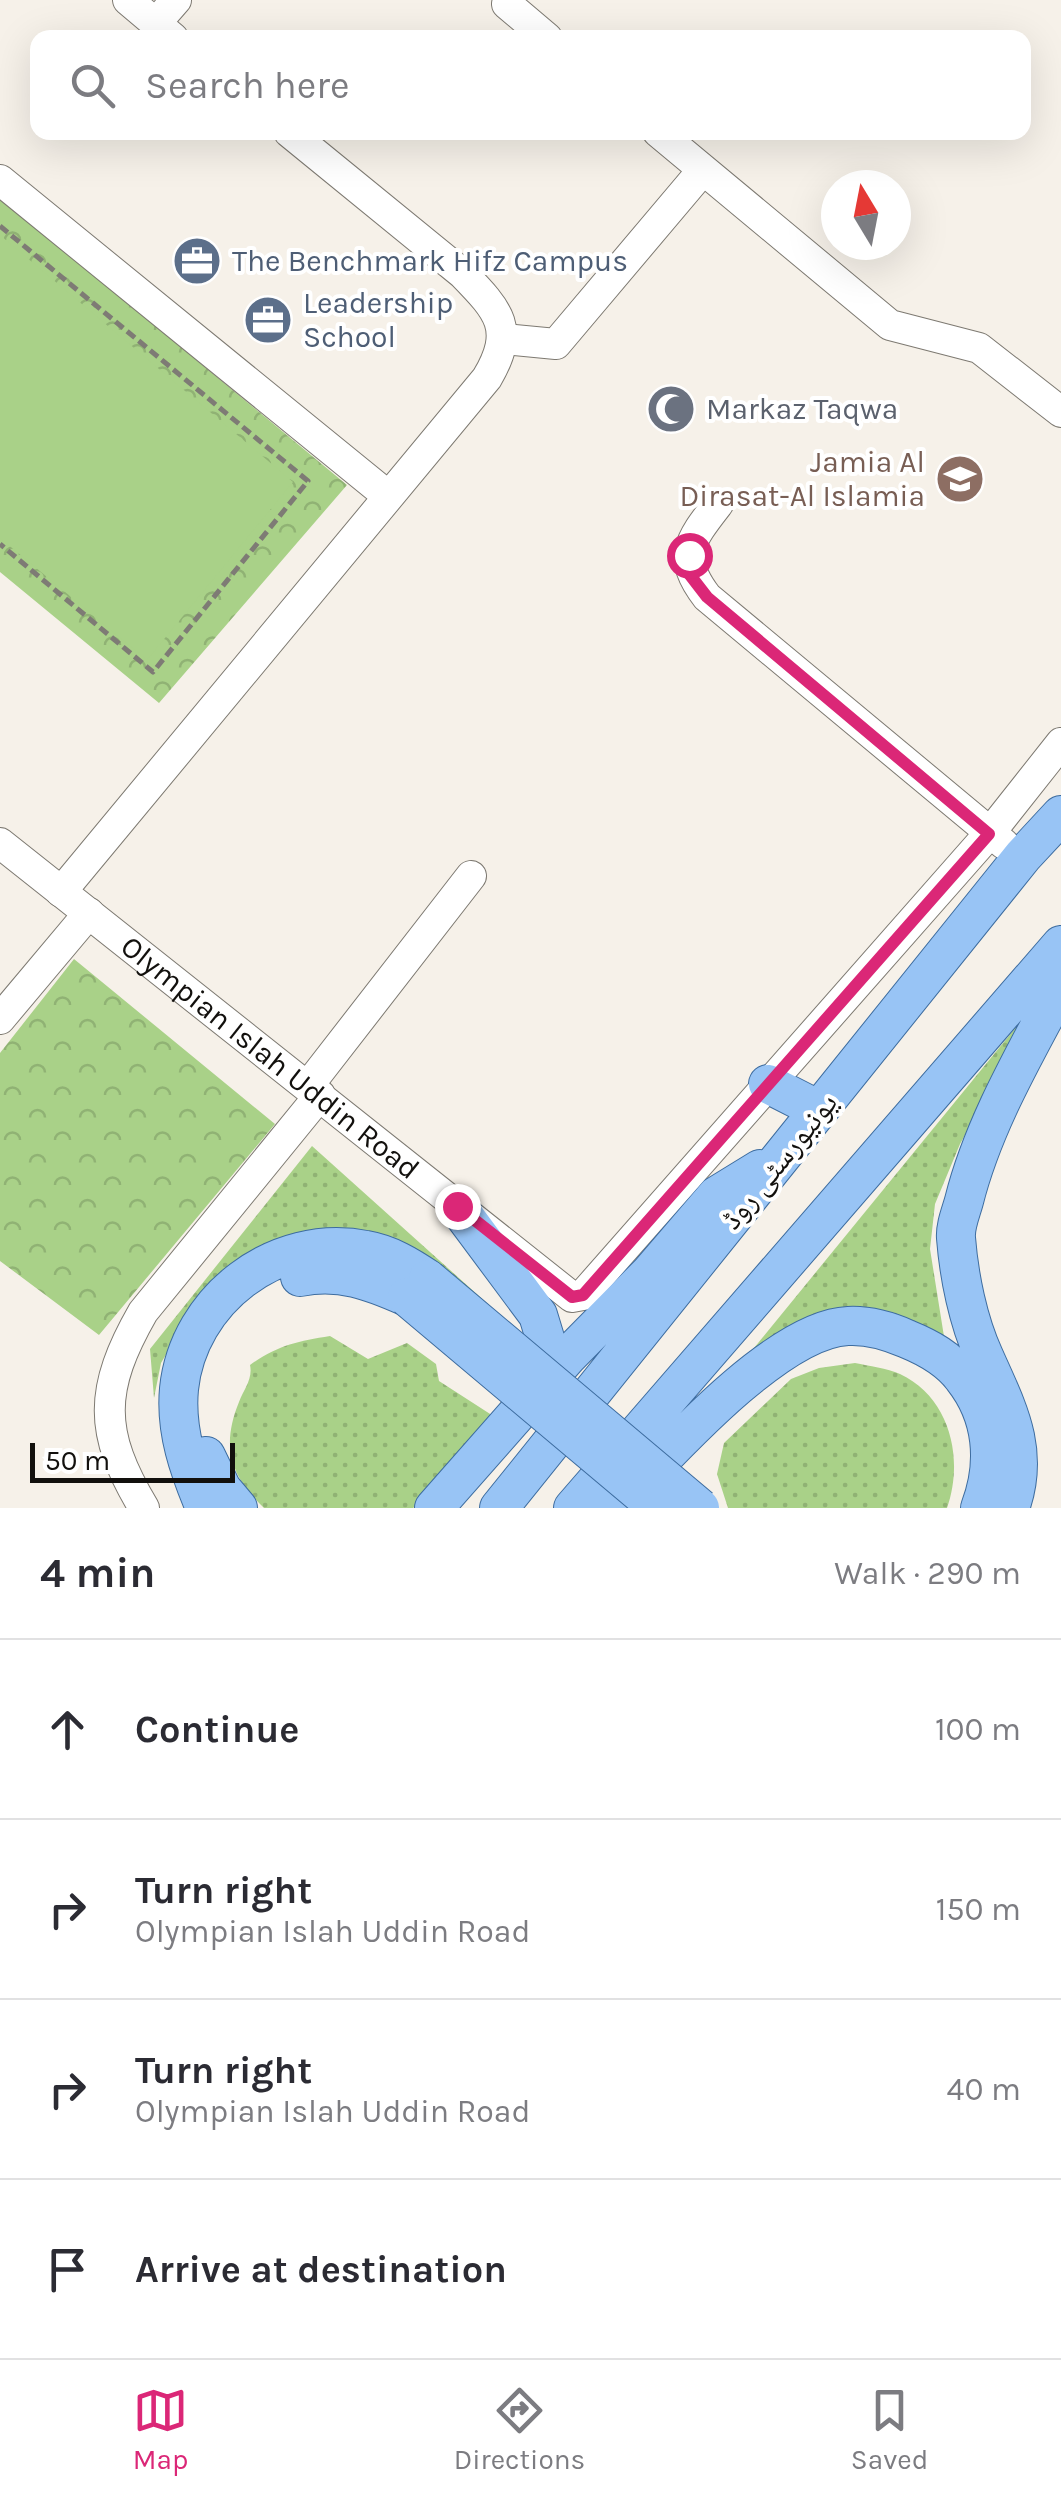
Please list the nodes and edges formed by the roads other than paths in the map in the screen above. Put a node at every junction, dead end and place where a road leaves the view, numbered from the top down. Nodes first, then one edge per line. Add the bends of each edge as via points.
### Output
1 (128, 0) edge
2 (176, 0) edge
3 (510, 0) edge
4 (165, 30) edge
5 (538, 30) edge
6 (300, 140) edge
7 (667, 140) edge
8 (702, 170) junction
9 (0, 180) edge
10 (504, 339) junction
11 (1061, 412) edge
12 (388, 496) junction
13 (718, 504) dead end
14 (1061, 743) edge
15 (1061, 815) edge
16 (989, 834) junction
17 (0, 843) edge
18 (1023, 856) junction
19 (471, 876) dead end
20 (61, 892) junction
21 (89, 913) junction
22 (1061, 944) edge
23 (1061, 986) edge
24 (0, 1019) edge
25 (768, 1084) junction
26 (314, 1090) junction
27 (820, 1110) junction
28 (783, 1155) junction
29 (457, 1206) junction
30 (418, 1288) junction
31 (545, 1382) junction
32 (144, 1508) edge
33 (205, 1508) edge
34 (238, 1508) edge
35 (434, 1508) edge
36 (500, 1508) edge
37 (573, 1508) edge
38 (615, 1508) edge
39 (658, 1508) edge
40 (700, 1508) edge
41 (980, 1508) edge
42 (1010, 1508) edge

1 - 4 street
2 - 4 street
3 - 5 street
6 - 10 street via 462,274 494,312
7 - 8 street
8 - 10 street via 556,344
8 - 11 street via 890,325 979,348
9 - 12 street
10 - 12 street via 487,378
12 - 20 street
13 - 16 street via 689,555 690,575 707,597
14 - 16 street, Olympian Islah Uddin Road
15 - 18 main road, یونیورسٹی روڈ
16 - 18 street
16 - 25 street, Olympian Islah Uddin Road
17 - 20 street, Olympian Islah Uddin Road
18 - 27 main road, یونیورسٹی روڈ
19 - 26 street
20 - 21 street, Olympian Islah Uddin Road
21 - 24 street
21 - 26 street, Olympian Islah Uddin Road
22 - 37 main road
23 - 42 main road via 986,1139 956,1233 970,1316 1013,1420 1019,1460
25 - 27 main road
25 - 29 street, Olympian Islah Uddin Road via 583,1295 572,1297
26 - 29 street, Olympian Islah Uddin Road
26 - 32 street via 142,1312 122,1349 110,1392 111,1430 120,1469
27 - 28 main road, یونیورسٹی روڈ
28 - 31 main road via 716,1196
28 - 36 main road, یونیورسٹی روڈ
29 - 31 main road via 538,1315 548,1348
30 - 33 main road via 402,1262 365,1249 324,1248 288,1256 227,1288 187,1350 179,1388 179,1426
30 - 34 main road via 323,1272 288,1279 239,1311 218,1336 200,1367 196,1423 222,1489
30 - 39 main road, bridge
30 - 40 main road, bridge
31 - 35 main road
38 - 41 main road via 738,1385 790,1345 846,1326 889,1331 928,1348 980,1398 991,1462

